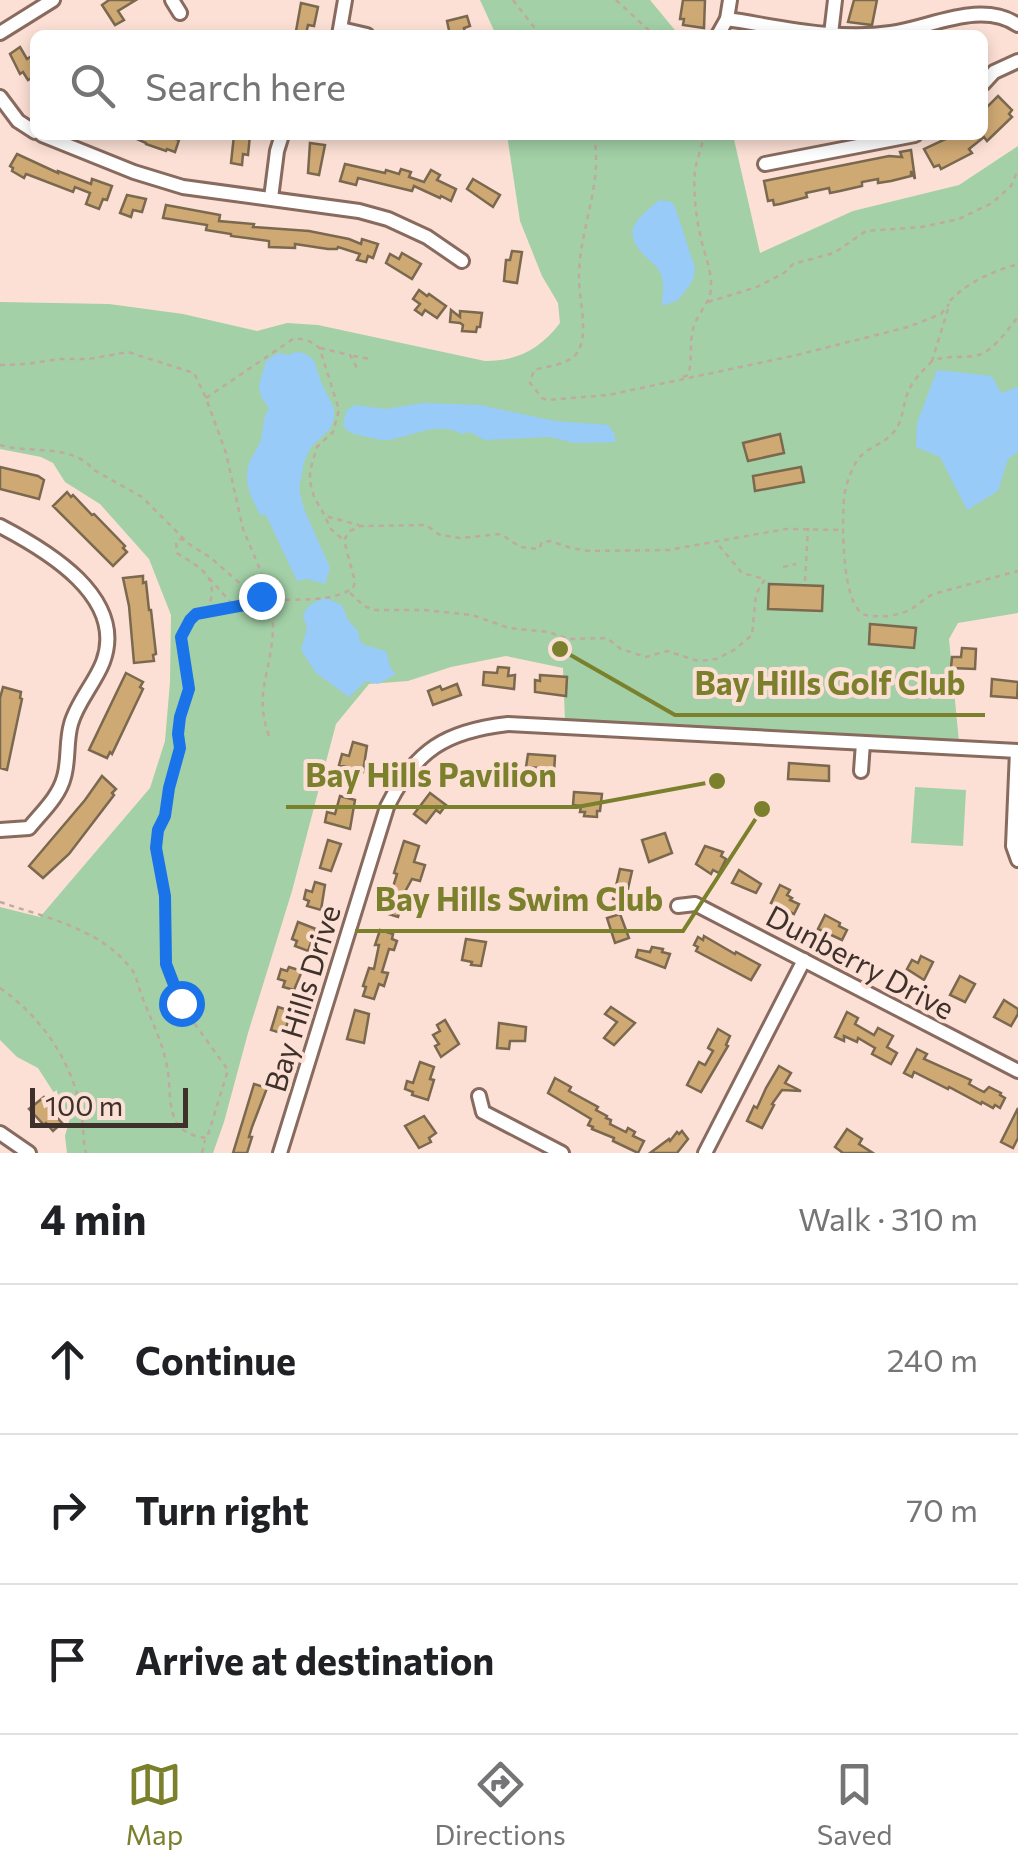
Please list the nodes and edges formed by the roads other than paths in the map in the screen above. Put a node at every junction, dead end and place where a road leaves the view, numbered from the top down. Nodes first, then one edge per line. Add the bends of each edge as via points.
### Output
1 (53, 0) edge
2 (172, 0) edge
3 (346, 0) edge
4 (730, 0) edge
5 (834, 0) edge
6 (180, 13) dead end
7 (727, 19) junction
8 (1018, 25) edge
9 (340, 30) edge
10 (721, 30) edge
11 (803, 30) edge
12 (831, 30) edge
13 (904, 30) edge
14 (0, 33) edge
15 (1018, 60) edge
16 (988, 79) edge
17 (0, 97) edge
18 (30, 129) edge
19 (54, 140) edge
20 (280, 140) edge
21 (888, 140) edge
22 (765, 164) dead end
23 (271, 198) junction
24 (462, 261) dead end
25 (0, 526) edge
26 (863, 743) junction
27 (1017, 751) edge
28 (861, 771) dead end
29 (0, 830) edge
30 (1018, 860) edge
31 (678, 906) dead end
32 (804, 960) junction
33 (1018, 1071) edge
34 (479, 1096) dead end
35 (0, 1133) edge
36 (29, 1153) edge
37 (280, 1153) edge
38 (562, 1153) edge
39 (705, 1153) edge

1 - 14 street
2 - 6 street
3 - 9 street
4 - 7 street
5 - 12 street
7 - 10 street
7 - 11 street
8 - 13 street via 987,12
15 - 16 street
17 - 18 street
19 - 23 street via 160,181
20 - 23 street
21 - 22 street
23 - 24 street via 388,219
25 - 29 street via 84,582 98,604 107,646 71,721 64,779 49,805 29,828
26 - 27 street, Bay Hills Drive
26 - 28 street
26 - 37 street, Bay Hills Drive via 508,724 438,742 387,806
27 - 30 street
31 - 32 street, Dunberry Drive via 695,904
32 - 33 street, Dunberry Drive
32 - 39 street
34 - 38 street via 483,1112
35 - 36 street

